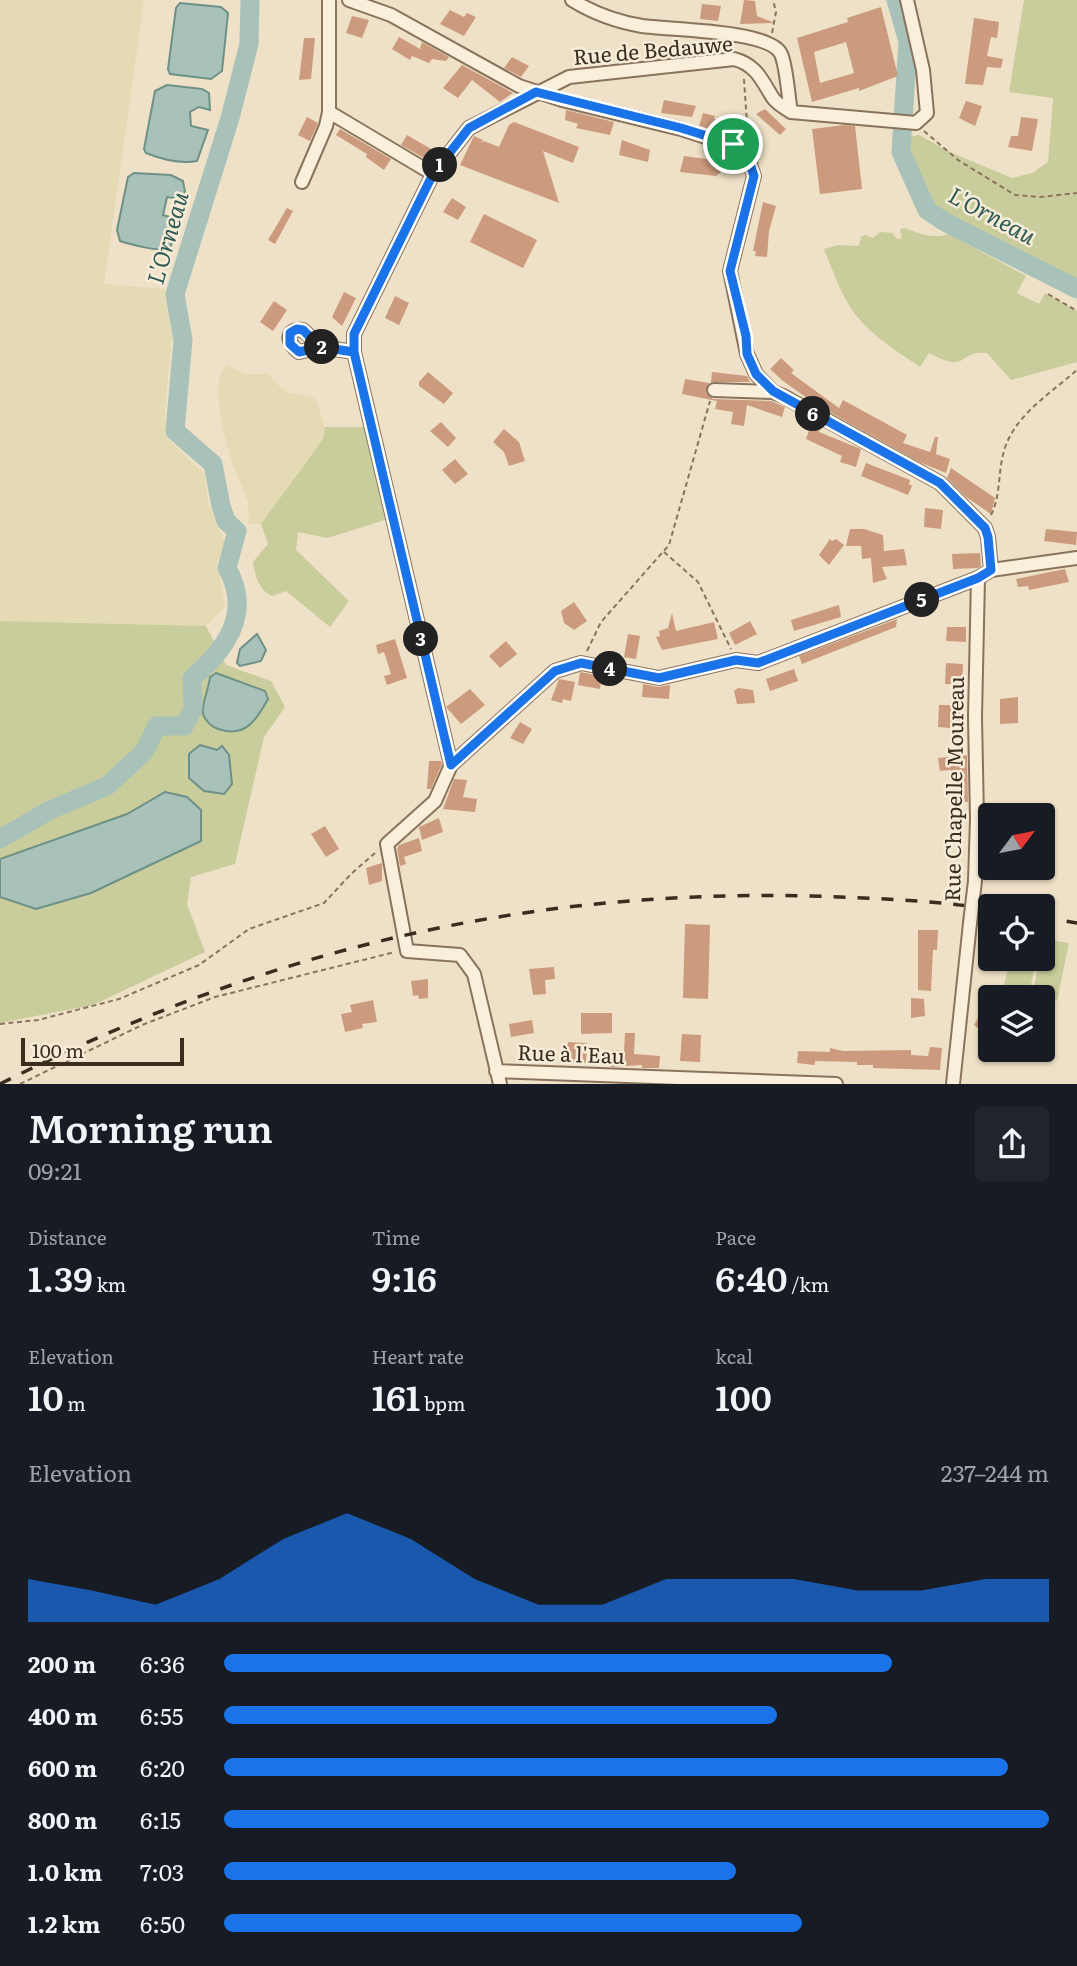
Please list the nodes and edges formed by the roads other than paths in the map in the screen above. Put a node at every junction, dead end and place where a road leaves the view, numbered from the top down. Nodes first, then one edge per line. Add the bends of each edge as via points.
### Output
1 (329, 0) edge
2 (349, 0) edge
3 (572, 0) edge
4 (907, 0) edge
5 (536, 92) junction
6 (329, 112) junction
7 (791, 112) junction
8 (433, 174) junction
9 (302, 182) dead end
10 (320, 347) dead end
11 (354, 352) junction
12 (714, 390) road end
13 (773, 391) junction
14 (1077, 558) edge
15 (991, 570) junction
16 (978, 578) junction
17 (451, 765) junction
18 (498, 1078) edge
19 (836, 1084) edge
20 (953, 1084) edge

1 - 6 street
2 - 5 street via 391,15
3 - 7 street via 611,19 641,26 768,41 781,53
4 - 7 street via 923,70 927,113 916,123
5 - 7 street, Rue de Bedauwe via 569,77 734,59 743,61 764,80 774,100
5 - 8 street, Rue de Bedauwe via 469,128
5 - 13 street via 681,128 745,150 754,176 730,271 747,354 756,374
6 - 8 street
6 - 9 street
8 - 11 street, Rue de Bedauwe via 354,334
10 - 11 street
11 - 17 street
12 - 13 street
13 - 15 street via 940,483 985,528
14 - 15 street
15 - 16 street
16 - 17 street via 758,663 736,660 659,678 581,663 555,671
16 - 20 street, Rue Chapelle Moureau, bridge via 975,881
17 - 18 street, Rue à l'Eau via 435,801 387,844 407,951 460,955 474,974
18 - 19 street, Rue à l'Eau

